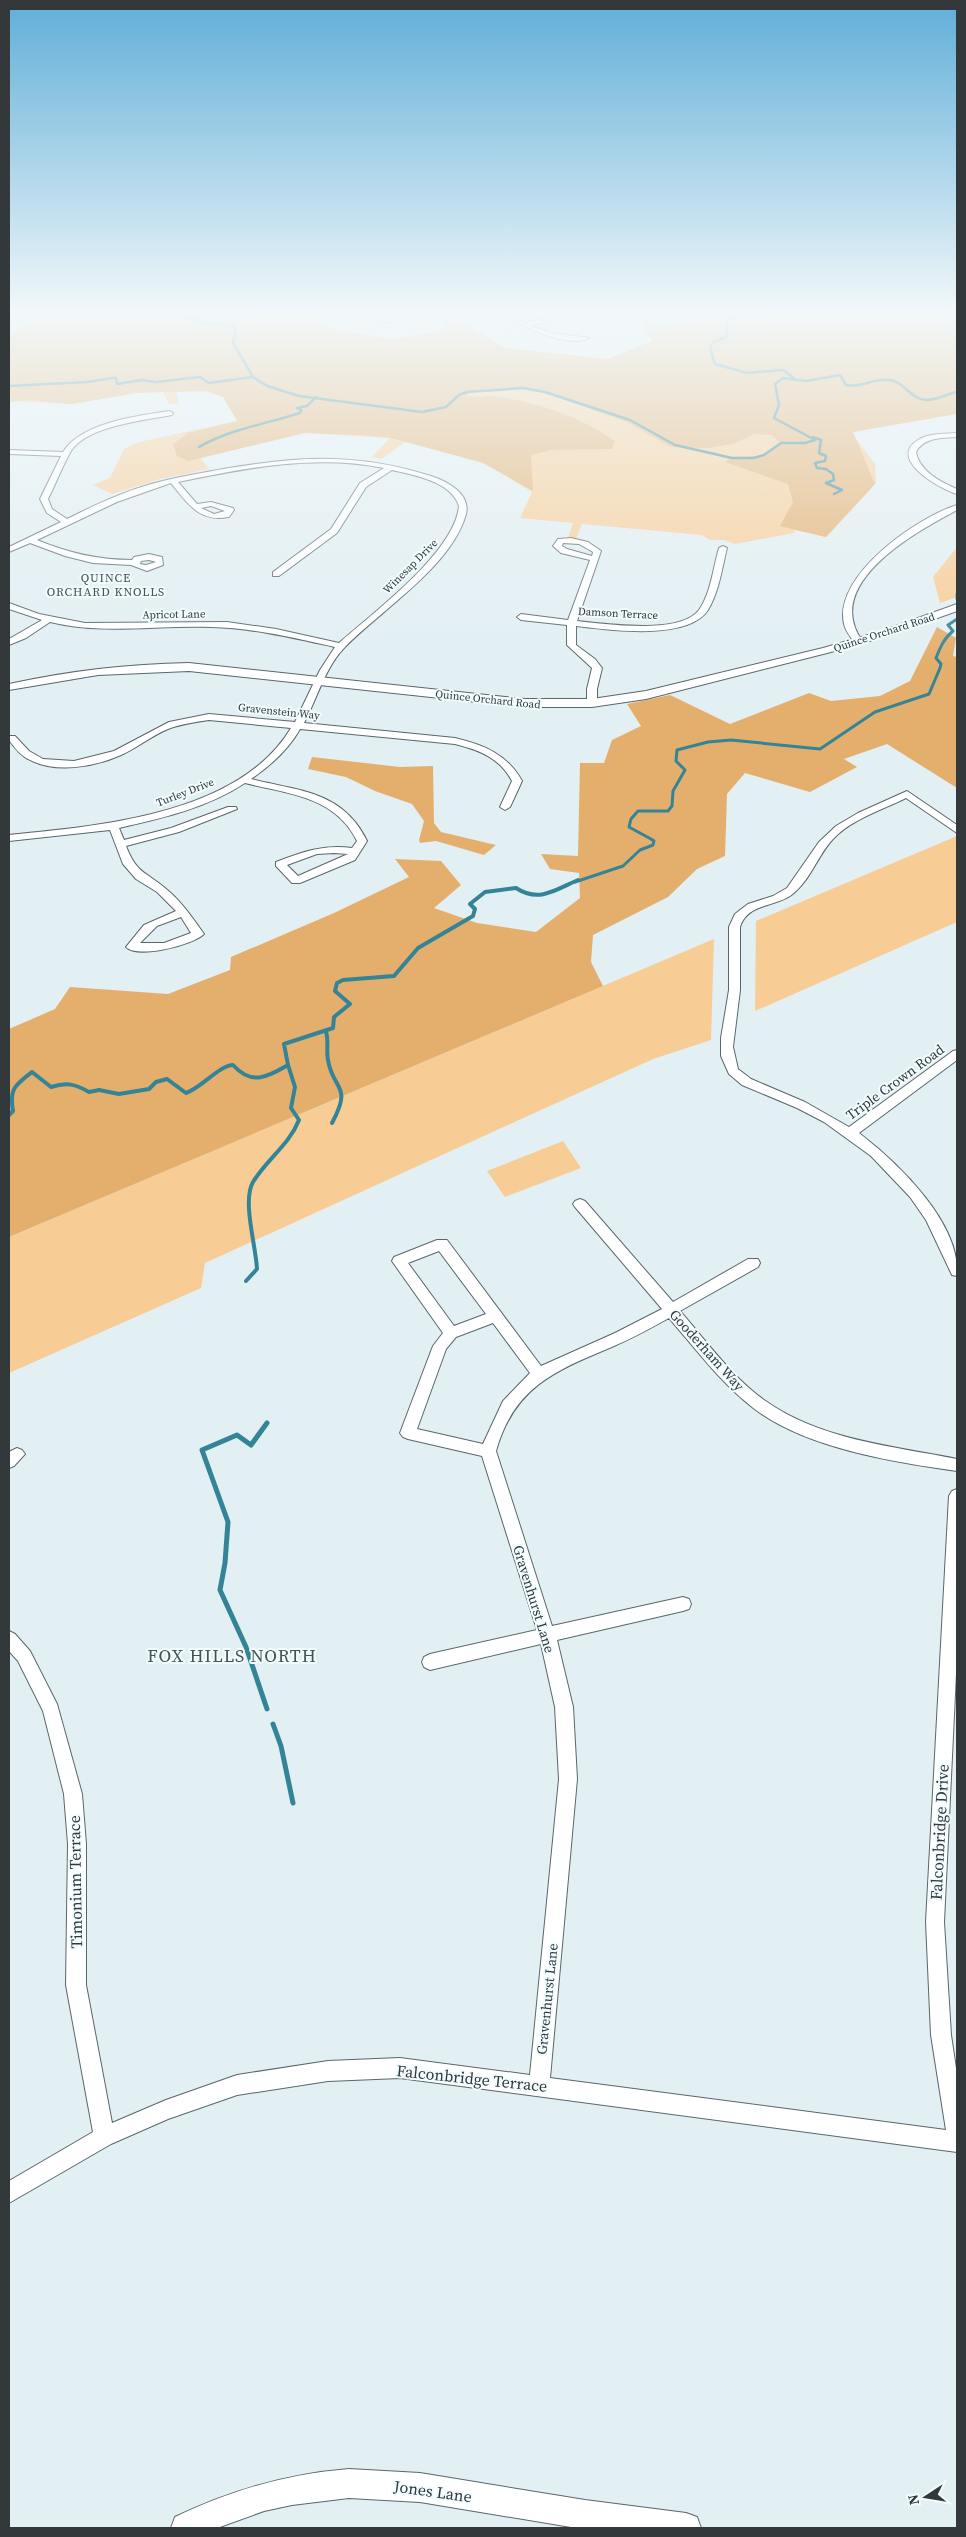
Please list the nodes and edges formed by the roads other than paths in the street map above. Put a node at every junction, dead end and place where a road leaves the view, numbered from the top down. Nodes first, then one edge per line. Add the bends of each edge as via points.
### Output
1 (101, 428) edge
2 (957, 435) edge
3 (9, 452) edge
4 (67, 454) junction
5 (391, 468) junction
6 (173, 481) junction
7 (957, 492) edge
8 (195, 507) dead end
9 (957, 507) edge
10 (68, 522) junction
11 (30, 540) junction
12 (723, 548) dead end
13 (9, 550) edge
14 (595, 559) dead end
15 (134, 563) dead end
16 (276, 574) dead end
17 (9, 606) edge
18 (957, 607) edge
19 (521, 617) dead end
20 (46, 621) junction
21 (572, 622) junction
22 (9, 642) edge
23 (859, 642) junction
24 (342, 646) junction
25 (318, 682) junction
26 (9, 687) edge
27 (592, 703) junction
28 (297, 725) junction
29 (12, 738) dead end
30 (244, 780) junction
31 (505, 807) dead end
32 (232, 809) dead end
33 (114, 825) junction
34 (957, 830) edge
35 (9, 838) edge
36 (120, 844) junction
37 (355, 852) junction
38 (183, 912) junction
39 (955, 1059) edge
40 (850, 1133) junction
41 (580, 1204) dead end
42 (753, 1262) dead end
43 (957, 1271) edge
44 (670, 1309) junction
45 (494, 1317) junction
46 (451, 1333) junction
47 (538, 1375) junction
48 (488, 1451) junction
49 (957, 1465) edge
50 (957, 1496) edge
51 (683, 1604) dead end
52 (547, 1635) junction
53 (9, 1639) edge
54 (430, 1662) dead end
55 (539, 2085) junction
56 (957, 2136) edge
57 (104, 2138) junction
58 (957, 2142) edge
59 (9, 2193) edge
60 (186, 2528) edge
61 (686, 2528) edge

1 - 4 street via 80,438
2 - 7 street via 921,441 912,454 930,479
3 - 4 street
4 - 10 street via 44,499 52,515
5 - 6 street, Winesap Drive via 347,459 313,458
5 - 16 street via 363,485 334,531
5 - 24 street, Winesap Drive via 431,479 456,492 462,503 462,514 437,558
6 - 8 street
6 - 10 street, Winesap Drive via 130,494
9 - 23 street via 902,538 862,576 854,588 846,621 849,631
10 - 11 street, Winesap Drive
11 - 13 street, Winesap Drive
11 - 15 street via 76,558
12 - 21 street, Damson Terrace via 707,606 697,617 673,627 618,627
14 - 21 street
17 - 20 street, Apricot Lane
18 - 23 street, Quince Orchard Road
19 - 21 street, Damson Terrace
20 - 22 street
20 - 24 street, Apricot Lane via 100,627 233,626
21 - 27 street via 570,643 597,668
23 - 27 street, Quince Orchard Road via 646,695
24 - 25 street, Winesap Drive
25 - 26 street, Quince Orchard Road via 189,667 151,666 91,671
25 - 27 street, Quince Orchard Road via 525,703
25 - 28 street, Turley Drive
28 - 29 street, Gravenstein Way via 196,718 161,728 117,753 74,763 37,760
28 - 30 street, Turley Drive via 275,756
28 - 31 street, Gravenstein Way via 455,741 490,752 503,760 517,781
30 - 33 street, Turley Drive via 217,795 182,808
30 - 37 street via 319,800 346,815 356,826 362,841
32 - 36 street via 175,830
33 - 35 street, Turley Drive
33 - 36 street
34 - 40 street via 907,794 852,820 824,842 789,892 748,907 735,925 734,996 726,1047 733,1071 755,1087 800,1104
36 - 38 street via 127,862 140,878 160,890
37 - 37 street via 351,858 296,881 280,864 320,849 339,848
38 - 38 street via 198,934 165,947 132,947 144,928
39 - 40 street, Triple Crown Road
40 - 43 street via 880,1156 922,1201 945,1239
41 - 44 street, Gooderham Way
42 - 44 street
44 - 47 street
44 - 49 street, Gooderham Way via 732,1381 760,1406 789,1422 844,1444
45 - 46 street
45 - 46 street via 442,1244 399,1261
45 - 47 street
46 - 48 street via 440,1346 408,1433
47 - 48 street via 506,1409 494,1430
48 - 52 street, Gravenhurst Lane
50 - 56 street, Falconbridge Drive via 935,1922 941,2035
51 - 52 street
52 - 54 street
52 - 55 street, Gravenhurst Lane via 564,1707 568,1779
53 - 57 street, Timonium Terrace via 24,1656 51,1710 73,1794 77,1844 76,1986
55 - 57 street, Falconbridge Terrace via 400,2068 328,2071 237,2085 166,2110
55 - 58 street, Falconbridge Terrace
57 - 59 street, Falconbridge Terrace
60 - 61 street, Jones Lane via 205,2517 268,2495 344,2483 404,2485

